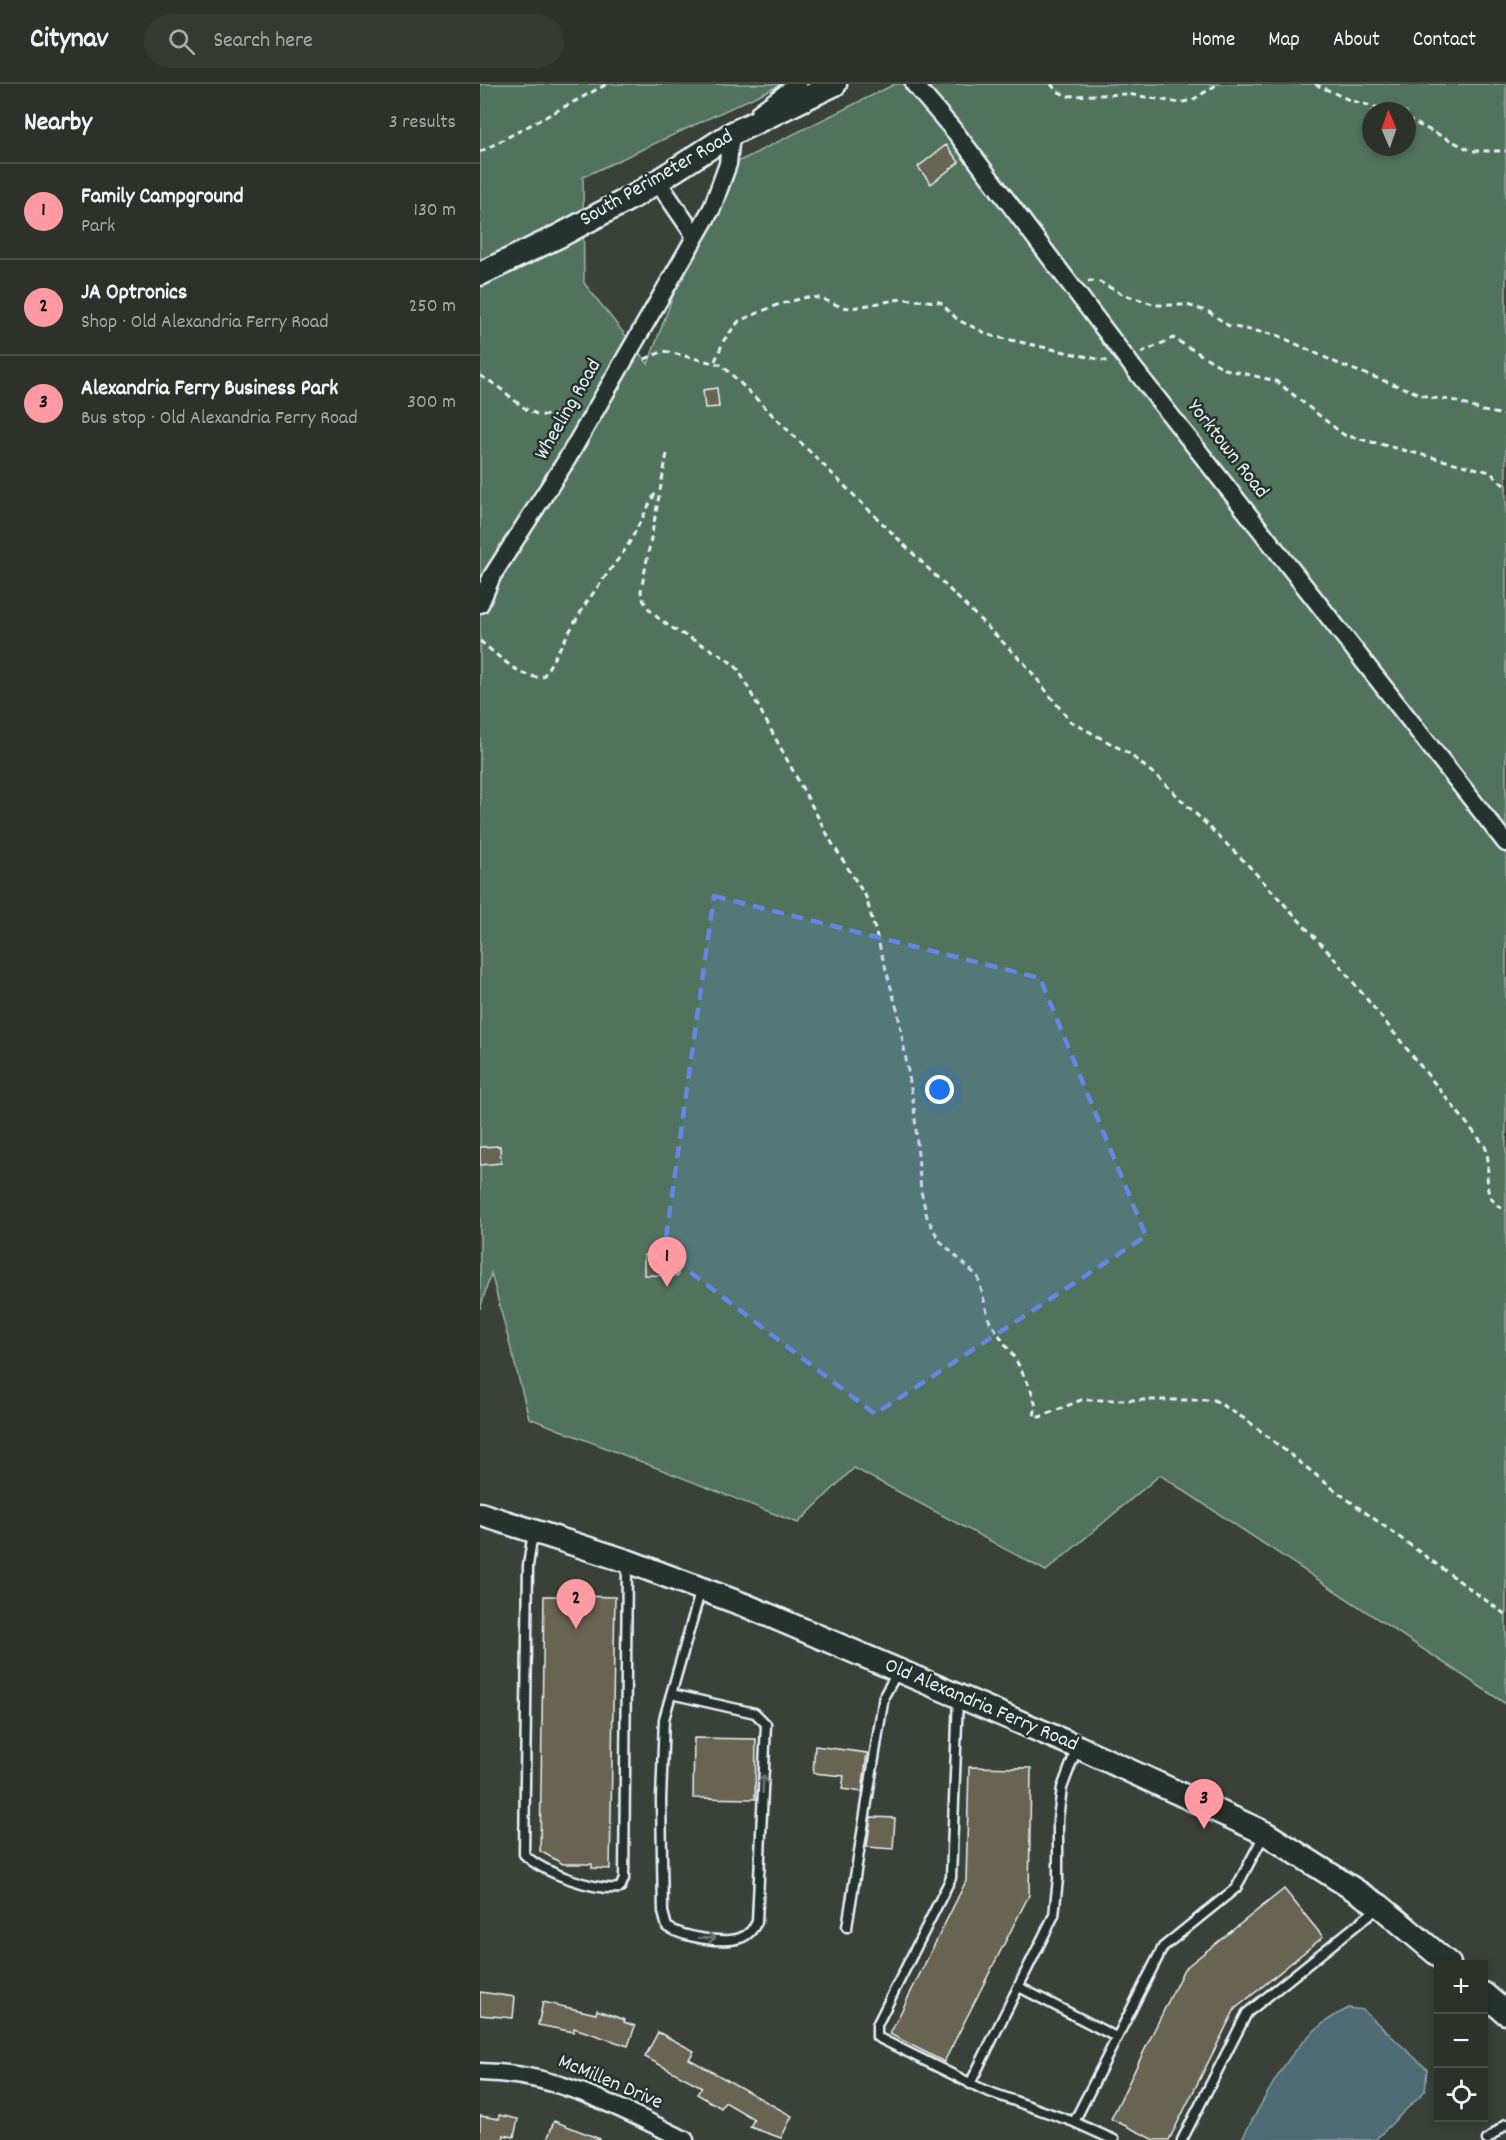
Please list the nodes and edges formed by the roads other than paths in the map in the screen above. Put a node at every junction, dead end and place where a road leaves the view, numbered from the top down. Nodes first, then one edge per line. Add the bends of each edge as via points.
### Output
1 (798, 84) edge
2 (835, 84) edge
3 (915, 84) edge
4 (736, 132) junction
5 (658, 182) junction
6 (694, 236) junction
7 (480, 274) edge
8 (480, 604) edge
9 (1506, 843) edge
10 (480, 1514) edge
11 (534, 1530) junction
12 (627, 1561) junction
13 (701, 1588) junction
14 (898, 1671) junction
15 (671, 1694) junction
16 (958, 1695) junction
17 (1077, 1747) junction
18 (1265, 1833) junction
19 (1380, 1906) junction
20 (847, 1928) dead end
21 (1443, 1960) edge
22 (1019, 1987) junction
23 (1488, 1997) edge
24 (1506, 2013) edge
25 (1116, 2037) junction
26 (480, 2072) edge
27 (970, 2084) junction
28 (1074, 2122) junction
29 (1506, 2124) edge
30 (685, 2140) edge
31 (1114, 2140) edge
32 (1182, 2140) edge
33 (1487, 2140) edge

1 - 4 street
2 - 4 main road, South Perimeter Road
3 - 9 street, Yorktown Road
4 - 5 main road, South Perimeter Road
4 - 6 street, Wheeling Road via 712,208
5 - 6 street
5 - 7 main road, South Perimeter Road
6 - 8 street, Wheeling Road via 566,461 492,576
10 - 11 main road, Old Alexandria Ferry Road
11 - 12 main road, Old Alexandria Ferry Road
11 - 12 lane via 528,1566 524,1854 532,1864 603,1890 620,1888 624,1879
12 - 13 main road, Old Alexandria Ferry Road
13 - 14 main road, Old Alexandria Ferry Road
13 - 15 lane
14 - 16 main road, Old Alexandria Ferry Road
14 - 20 lane via 884,1696
15 -> 15 lane via 664,1731 661,1800 663,1912 667,1927 679,1935 739,1938 757,1922 766,1724 755,1713
16 - 17 main road, Old Alexandria Ferry Road
16 - 27 lane via 951,1878 876,2031 882,2041
17 - 18 main road, Old Alexandria Ferry Road
17 - 22 lane via 1061,1799 1054,1915
18 - 19 main road, Old Alexandria Ferry Road
18 - 25 lane via 1236,1888 1163,1947
19 - 21 main road, Old Alexandria Ferry Road
19 - 32 lane via 1247,2013
22 - 25 lane
22 - 27 lane
23 - 24 main road
25 - 28 lane
26 - 30 street, McMillen Drive via 529,2076 561,2084
27 - 28 lane
28 - 31 lane
29 - 33 lane

